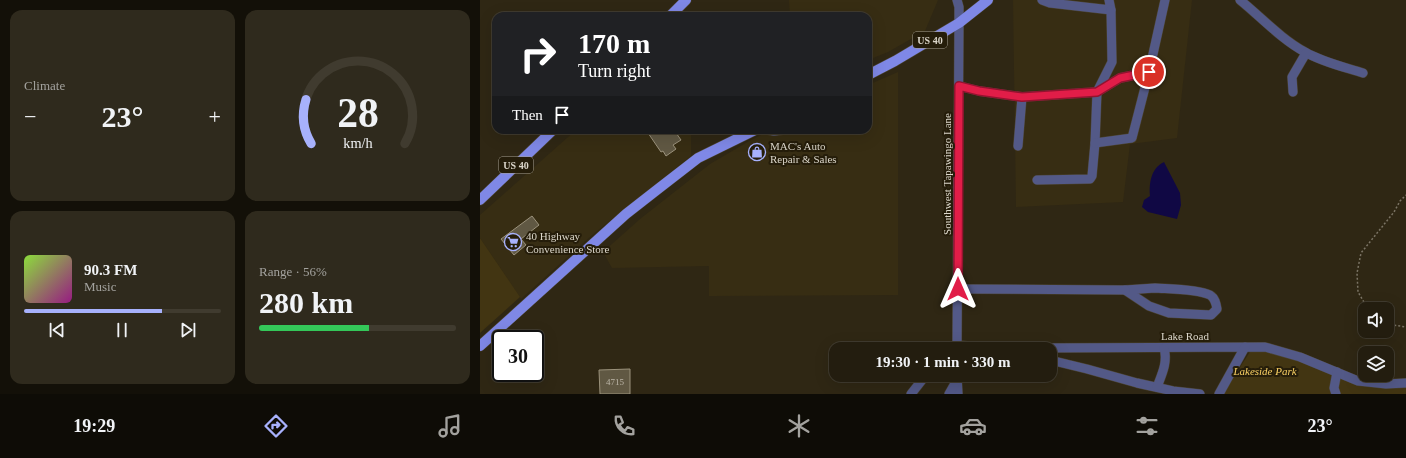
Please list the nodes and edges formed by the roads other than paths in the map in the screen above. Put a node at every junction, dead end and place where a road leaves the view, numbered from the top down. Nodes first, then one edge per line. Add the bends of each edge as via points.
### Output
1 (686, 0) edge
2 (957, 0) edge
3 (988, 0) edge
4 (1109, 0) edge
5 (1165, 0) edge
6 (1240, 0) edge
7 (1047, 1) edge
8 (1111, 10) junction
9 (674, 12) edge
10 (959, 24) junction
11 (1306, 52) junction
12 (872, 72) edge
13 (1149, 72) junction
14 (1363, 73) dead end
15 (959, 86) junction
16 (1097, 92) junction
17 (1293, 92) dead end
18 (1022, 97) junction
19 (549, 134) edge
20 (746, 134) edge
21 (1095, 143) junction
22 (1018, 146) dead end
23 (1037, 180) dead end
24 (480, 200) edge
25 (958, 289) junction
26 (1125, 290) junction
27 (957, 342) edge
28 (480, 346) edge
29 (1245, 347) junction
30 (1164, 348) junction
31 (1057, 349) edge
32 (1057, 362) edge
33 (1337, 372) junction
34 (920, 382) edge
35 (955, 382) edge
36 (957, 382) edge
37 (1406, 383) edge
38 (1157, 387) junction
39 (911, 394) edge
40 (949, 394) edge
41 (958, 394) edge
42 (1200, 394) edge
43 (1219, 394) edge
44 (1336, 394) edge

1 - 9 main road
2 - 10 street, Southwest Tapawingo Lane
3 - 10 main road, US 40
4 - 8 street
5 - 13 street
6 - 11 street via 1292,44
7 - 8 street
8 - 16 street via 1112,62
10 - 12 main road, US 40
10 - 15 street, Southwest Tapawingo Lane
11 - 14 street
11 - 17 street via 1292,77
13 - 16 street via 1120,78
13 - 21 street via 1132,138
15 - 18 street
15 - 25 street, Southwest Tapawingo Lane
16 - 18 street
16 - 21 street
18 - 22 street
19 - 24 main road, US 40
20 - 28 main road via 698,158 626,214
21 - 23 street via 1090,179
25 - 26 street
25 - 27 street, Southwest Tapawingo Lane
26 - 26 street via 1149,306 1169,314 1212,315 1217,309 1216,302 1210,296 1186,290
29 - 30 street, Lake Road
29 - 33 street, Lake Road via 1277,350
29 - 43 street
30 - 31 street, Lake Road
30 - 38 street via 1165,365
32 - 38 street
33 - 37 street, Lake Road via 1358,381
33 - 44 street via 1334,388
34 - 39 street
35 - 40 street
36 - 41 street
38 - 42 street

